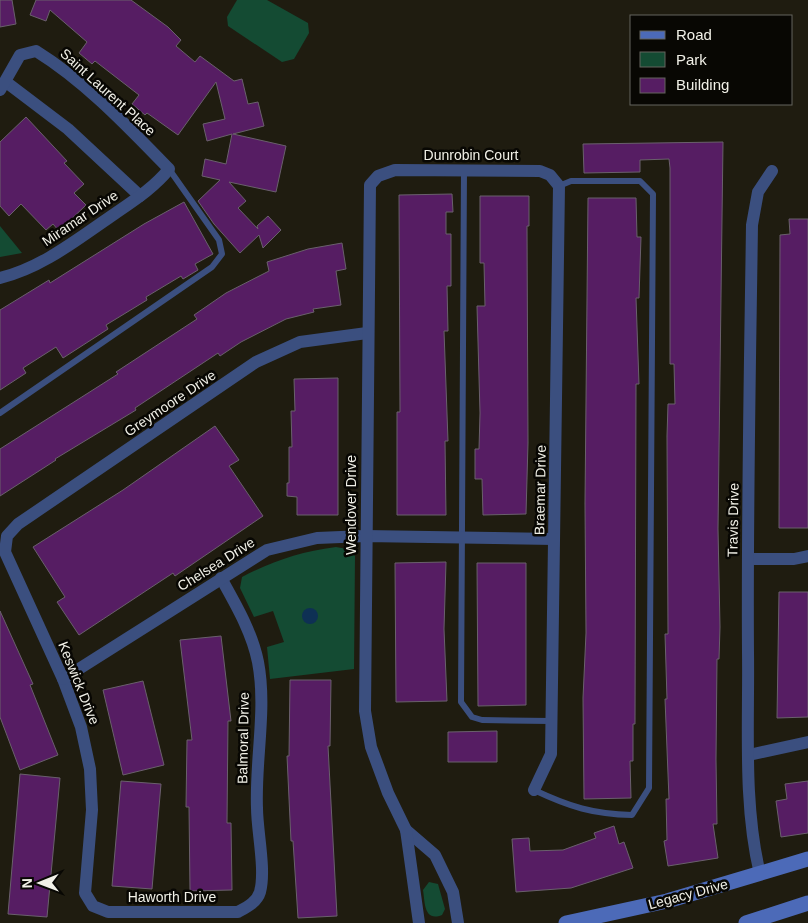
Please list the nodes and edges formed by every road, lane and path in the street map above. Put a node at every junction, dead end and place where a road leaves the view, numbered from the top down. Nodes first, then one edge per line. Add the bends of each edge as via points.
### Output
1 (3, 86) edge
2 (169, 169) junction
3 (464, 170) junction
4 (772, 170) dead end
5 (378, 176) joint
6 (559, 186) junction
7 (140, 196) junction
8 (0, 278) edge
9 (367, 333) junction
10 (0, 413) edge
11 (7, 536) joint
12 (365, 536) junction
13 (462, 538) junction
14 (554, 539) junction
15 (808, 556) edge
16 (748, 559) junction
17 (221, 578) junction
18 (63, 679) junction
19 (551, 721) junction
20 (808, 742) edge
21 (749, 755) junction
22 (534, 790) joint
23 (406, 830) junction
24 (808, 859) edge
25 (760, 874) junction
26 (808, 903) edge
27 (252, 904) joint
28 (92, 906) joint
29 (419, 923) edge
30 (458, 923) edge
31 (566, 923) edge
32 (746, 923) edge

1 - 2 street, Saint Laurent Place via 20,55 36,51 56,63
1 - 7 street via 68,129
2 - 7 street, Miramar Drive via 162,179
2 - 10 lane via 219,240 222,254 212,267
3 - 5 street, Dunrobin Court via 395,170
3 - 6 street, Dunrobin Court via 540,171 550,175
3 - 13 lane
4 - 16 street, Travis Drive via 758,192 752,225
5 - 9 street, Wendover Drive via 370,185
6 - 14 street, Braemar Drive
6 - 22 lane via 571,181 640,181 653,194 649,788 632,814 601,814 559,802
7 - 8 street, Miramar Drive via 50,258
9 - 11 street, Greymoore Drive via 300,342 256,362 18,524
9 - 12 street, Wendover Drive
11 - 18 street, Keswick Drive via 5,552
12 - 13 street, Chelsea Drive
12 - 17 street, Chelsea Drive via 317,538 267,550
12 - 23 street, Wendover Drive via 366,711 371,748
13 - 14 street, Chelsea Drive
13 - 19 lane via 461,702 472,717 482,720
14 - 19 street, Braemar Drive
15 - 16 street
16 - 21 street, Travis Drive
17 - 18 street, Chelsea Drive
17 - 27 street, Balmoral Drive via 247,627 258,662 261,707 257,808 261,865 260,892
18 - 28 street, Keswick Drive via 82,726 90,768 92,810 85,893
19 - 22 street, Braemar Drive via 551,754
20 - 21 street
21 - 25 street, Travis Drive via 753,846
23 - 29 street, Wendover Drive
23 - 30 street, Wendover Drive via 435,854 453,892
24 - 25 main road, Legacy Drive
25 - 31 main road, Legacy Drive via 667,901
26 - 32 main road
27 - 28 street, Haworth Drive via 238,912 108,912

